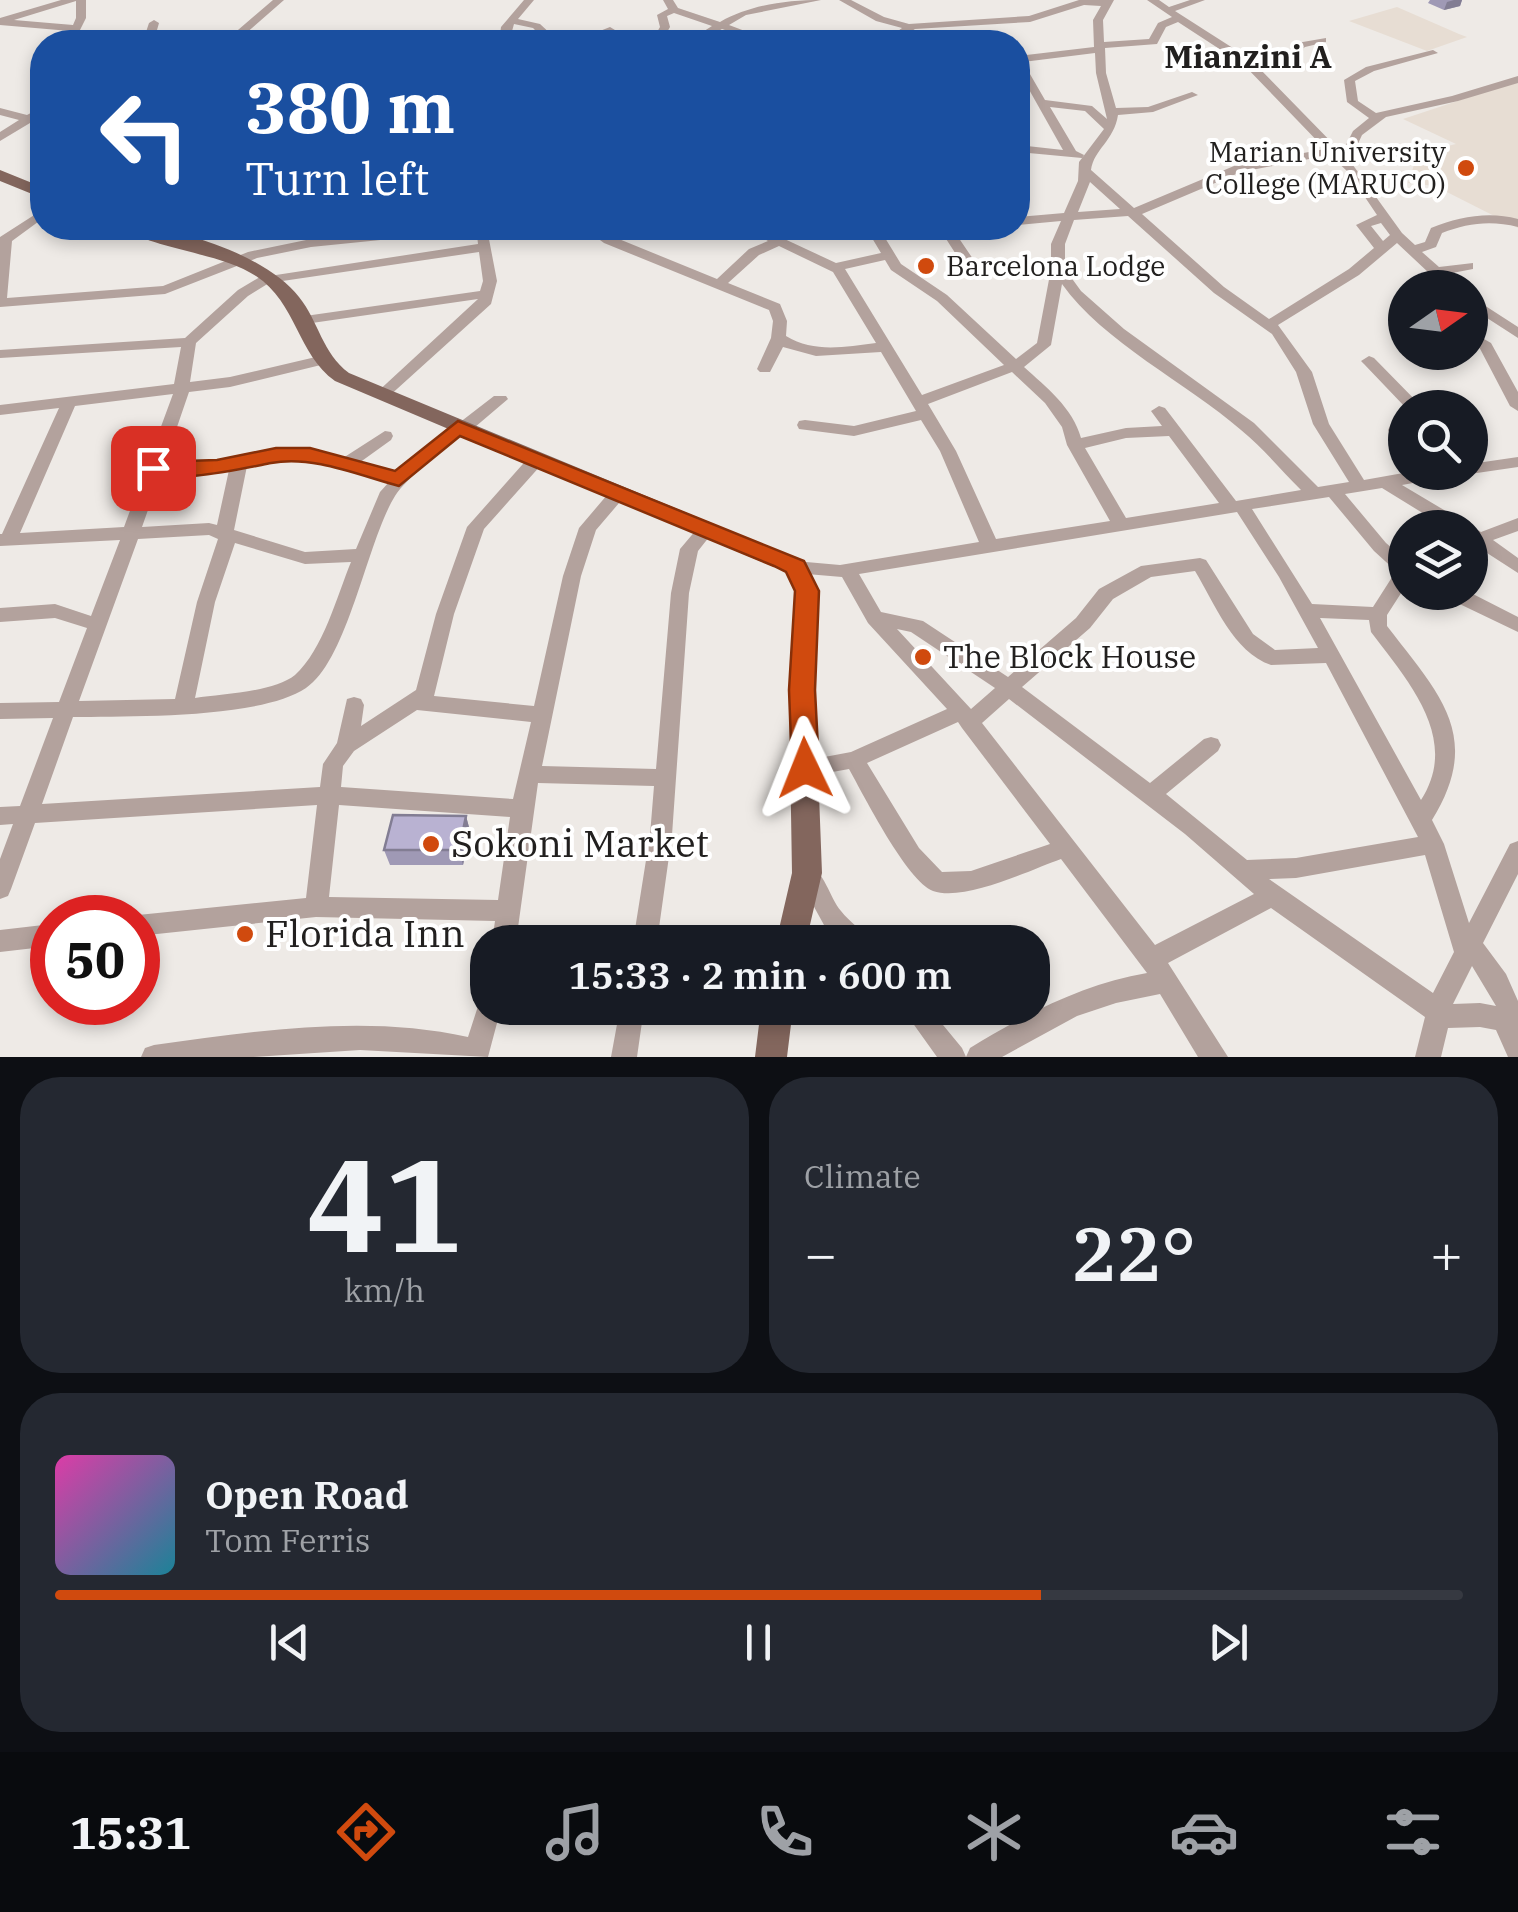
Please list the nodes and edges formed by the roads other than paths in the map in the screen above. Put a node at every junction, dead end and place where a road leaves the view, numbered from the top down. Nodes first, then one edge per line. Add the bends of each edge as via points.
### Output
1 (72, 0) edge
2 (81, 0) edge
3 (278, 0) edge
4 (529, 0) edge
5 (816, 0) edge
6 (844, 0) edge
7 (1152, 0) edge
8 (1200, 0) edge
9 (1079, 1) edge
10 (1108, 1) edge
11 (671, 5) edge
12 (1173, 14) junction
13 (512, 21) junction
14 (0, 22) edge
15 (154, 23) dead end
16 (721, 24) junction
17 (910, 26) junction
18 (76, 28) joint
19 (152, 30) edge
20 (244, 30) edge
21 (505, 30) edge
22 (540, 30) edge
23 (663, 30) edge
24 (711, 30) edge
25 (737, 30) edge
26 (904, 30) edge
27 (1322, 40) dead end
28 (1101, 47) junction
29 (1434, 53) dead end
30 (1030, 58) edge
31 (1248, 63) junction
32 (1518, 79) edge
33 (1030, 80) edge
34 (1192, 95) dead end
35 (1045, 104) junction
36 (0, 112) edge
37 (1376, 118) junction
38 (30, 120) edge
39 (1111, 120) junction
40 (30, 124) edge
41 (0, 137) edge
42 (1331, 151) junction
43 (1030, 153) edge
44 (1072, 155) junction
45 (1344, 160) junction
46 (1087, 163) junction
47 (0, 175) edge
48 (30, 187) edge
49 (1129, 214) junction
50 (1384, 217) junction
51 (1065, 218) junction
52 (1030, 220) edge
53 (30, 222) edge
54 (1518, 223) edge
55 (1397, 236) junction
56 (171, 240) edge
57 (346, 240) edge
58 (478, 240) edge
59 (483, 240) edge
60 (613, 240) edge
61 (773, 240) edge
62 (879, 240) edge
63 (954, 240) edge
64 (776, 242) junction
65 (1382, 248) junction
66 (1414, 250) junction
67 (886, 256) junction
68 (966, 259) dead end
69 (237, 261) junction
70 (834, 266) junction
71 (1468, 266) dead end
72 (1058, 269) junction
73 (1435, 270) edge
74 (1447, 270) edge
75 (936, 274) dead end
76 (272, 278) junction
77 (918, 281) junction
78 (721, 282) junction
79 (487, 294) junction
80 (0, 303) edge
81 (1488, 313) edge
82 (305, 320) junction
83 (1270, 324) junction
84 (1518, 334) edge
85 (778, 338) junction
86 (189, 342) junction
87 (886, 347) junction
88 (1488, 350) edge
89 (4, 354) edge
90 (1368, 361) dead end
91 (320, 362) junction
92 (1018, 365) junction
93 (765, 369) dead end
94 (0, 371) edge
95 (181, 389) junction
96 (1397, 390) edge
97 (382, 395) junction
98 (500, 398) dead end
99 (68, 404) junction
100 (1518, 406) edge
101 (922, 408) junction
102 (0, 410) edge
103 (1158, 411) dead end
104 (805, 425) dead end
105 (460, 429) junction
106 (1170, 430) junction
107 (386, 436) dead end
108 (1075, 446) junction
109 (536, 460) junction
110 (1518, 462) edge
111 (239, 464) junction
112 (346, 464) junction
113 (1488, 465) edge
114 (153, 468) junction
115 (399, 479) junction
116 (1385, 482) junction
117 (1388, 482) edge
118 (1360, 486) junction
119 (619, 492) junction
120 (1324, 492) junction
121 (1237, 507) junction
122 (1431, 510) edge
123 (1518, 524) edge
124 (1122, 526) junction
125 (708, 527) junction
126 (1488, 532) edge
127 (130, 534) junction
128 (226, 535) junction
129 (4, 540) edge
130 (990, 546) junction
131 (1488, 546) edge
132 (1388, 554) edge
133 (362, 555) junction
134 (795, 567) junction
135 (1518, 567) edge
136 (844, 571) junction
137 (807, 591) junction
138 (1388, 598) edge
139 (1488, 610) edge
140 (1306, 611) junction
141 (1378, 614) junction
142 (0, 615) edge
143 (876, 618) junction
144 (96, 624) junction
145 (1518, 625) edge
146 (1330, 656) junction
147 (1012, 689) junction
148 (416, 702) junction
149 (70, 706) junction
150 (183, 706) junction
151 (354, 706) dead end
152 (0, 711) edge
153 (543, 714) junction
154 (965, 717) junction
155 (347, 745) junction
156 (1210, 745) dead end
157 (854, 760) junction
158 (805, 768) junction
159 (530, 774) junction
160 (664, 778) junction
161 (327, 795) junction
162 (1150, 795) junction
163 (522, 809) junction
164 (29, 814) junction
165 (0, 816) edge
166 (1420, 820) junction
167 (1433, 844) junction
168 (1063, 848) junction
169 (1515, 866) edge
170 (1240, 870) junction
171 (806, 873) junction
172 (0, 889) edge
173 (1272, 896) junction
174 (316, 907) junction
175 (510, 911) junction
176 (160, 924) edge
177 (507, 925) edge
178 (647, 925) edge
179 (795, 925) edge
180 (839, 925) edge
181 (30, 938) edge
182 (0, 941) edge
183 (1468, 948) junction
184 (1152, 960) junction
185 (1168, 981) junction
186 (1439, 1014) junction
187 (1512, 1021) edge
188 (484, 1025) edge
189 (629, 1025) edge
190 (928, 1025) edge
191 (1518, 1050) edge
192 (1204, 1052) edge
193 (476, 1054) edge
194 (154, 1057) edge
195 (624, 1057) edge
196 (953, 1057) edge
197 (978, 1057) edge
198 (1428, 1057) edge

1 - 14 street
2 - 18 street
3 - 20 street
4 - 13 street
5 - 16 street via 756,9
6 - 17 street
7 - 12 street
8 - 12 street
9 - 10 street
9 - 17 street via 1030,18
10 - 28 street via 1098,16
11 - 16 street
11 - 23 street via 662,15
12 - 28 street via 1153,42
12 - 31 street
13 - 21 street
13 - 22 street
14 - 18 street
15 - 19 street
16 - 24 street
16 - 25 street
17 - 26 street
27 - 31 street
28 - 30 street
28 - 39 street
29 - 37 street via 1349,80 1353,102
31 - 42 street
32 - 37 street
33 - 35 street
34 - 39 street
35 - 39 street via 1088,108
35 - 44 street
36 - 38 street
37 - 45 street via 1357,133
39 - 46 street
40 - 41 street
42 - 45 street
42 - 49 street via 1238,169
43 - 44 street
44 - 46 street
45 - 50 street
46 - 49 street
46 - 51 street
47 - 48 main road
49 - 51 street
49 - 83 street
50 - 55 street
50 - 65 street via 1363,225
51 - 52 street
51 - 72 street
53 - 80 street via 5,239
54 - 66 street via 1499,218 1449,226
55 - 65 street
55 - 66 street
56 - 69 main road
57 - 69 street
58 - 76 street
59 - 79 street
60 - 78 street
61 - 64 street
62 - 67 street
63 - 68 street
64 - 70 street
64 - 78 street
65 - 83 street
66 - 73 street
67 - 70 street
67 - 77 street
69 - 76 main road
69 - 80 street via 165,290
70 - 87 street
71 - 74 street
72 - 92 street via 1044,345
72 - 120 street via 1119,332
75 - 77 street
76 - 82 main road
76 - 86 street via 244,293
77 - 92 street
78 - 85 street via 775,306
79 - 82 street
79 - 97 street via 477,312
81 - 84 street
82 - 91 main road
83 - 118 street via 1299,361 1315,412
85 - 87 street via 812,353
85 - 93 street
86 - 89 street
86 - 95 street
87 - 101 street
88 - 100 street
89 - 94 street
90 - 96 street
91 - 95 street
91 - 97 main road
92 - 101 street
92 - 108 street via 1068,424
95 - 99 street
95 - 114 street
97 - 105 main road
98 - 105 street
99 - 102 street
99 - 129 street
101 - 104 street via 854,432
101 - 130 street
103 - 106 street
105 - 109 main road
105 - 115 street
106 - 108 street via 1126,432
106 - 121 street
107 - 112 street
108 - 124 street
109 - 119 main road
109 - 148 street via 476,527 444,614 430,686
110 - 113 street
111 - 112 street via 288,455
111 - 114 street
111 - 128 street
112 - 115 street
114 - 127 street
115 - 133 street via 379,508
116 - 117 street
116 - 118 street
116 - 122 street
118 - 120 street
119 - 125 main road
119 - 153 street via 583,538
120 - 121 street
120 - 132 street
121 - 124 street
121 - 140 street
123 - 126 street
124 - 130 street
125 - 134 main road
125 - 160 street via 689,549 684,571
127 - 128 street via 198,528
127 - 129 street
127 - 144 street
128 - 133 street via 305,558
128 - 150 street
130 - 136 street
131 - 135 street
133 - 150 street via 323,654 300,682 270,694
134 - 136 street
134 - 137 main road
136 - 137 street
136 - 143 street
137 - 158 main road
138 - 141 street
139 - 145 street
140 - 141 street
140 - 146 street
141 - 166 street via 1378,627 1437,711 1450,748
142 - 144 street via 54,610
143 - 147 street via 932,634
143 - 154 street
144 - 149 street
146 - 147 street via 1266,656 1246,639 1195,563 1147,571 1106,594
146 - 166 street
147 - 154 street
147 - 162 street
148 - 153 street
148 - 155 street
149 - 150 street
149 - 152 street
149 - 164 street
151 - 155 street
153 - 159 street
154 - 157 street
154 - 168 street
155 - 161 street via 333,764
156 - 162 street
157 - 158 street
157 - 168 street via 911,855 938,882 971,881
158 - 171 main road
159 - 160 street
159 - 163 street
160 - 178 street
161 - 163 street
161 - 164 street
161 - 174 street
162 - 170 street
163 - 175 street
164 - 165 street
164 - 172 street
166 - 167 street
167 - 170 street via 1296,868
167 - 183 street
168 - 184 street
169 - 183 street
170 - 173 street
171 - 179 main road
171 - 180 street
173 - 184 street
173 - 186 street
174 - 175 street
174 - 176 street
175 - 177 street
181 - 182 street
183 - 186 street
183 - 187 street via 1498,982
184 - 185 street
185 - 192 street
185 - 197 street via 1075,1002
186 - 187 street
186 - 198 street
187 - 191 street
188 - 193 street
189 - 195 street
190 - 196 street
193 - 194 street via 438,1043 334,1041

